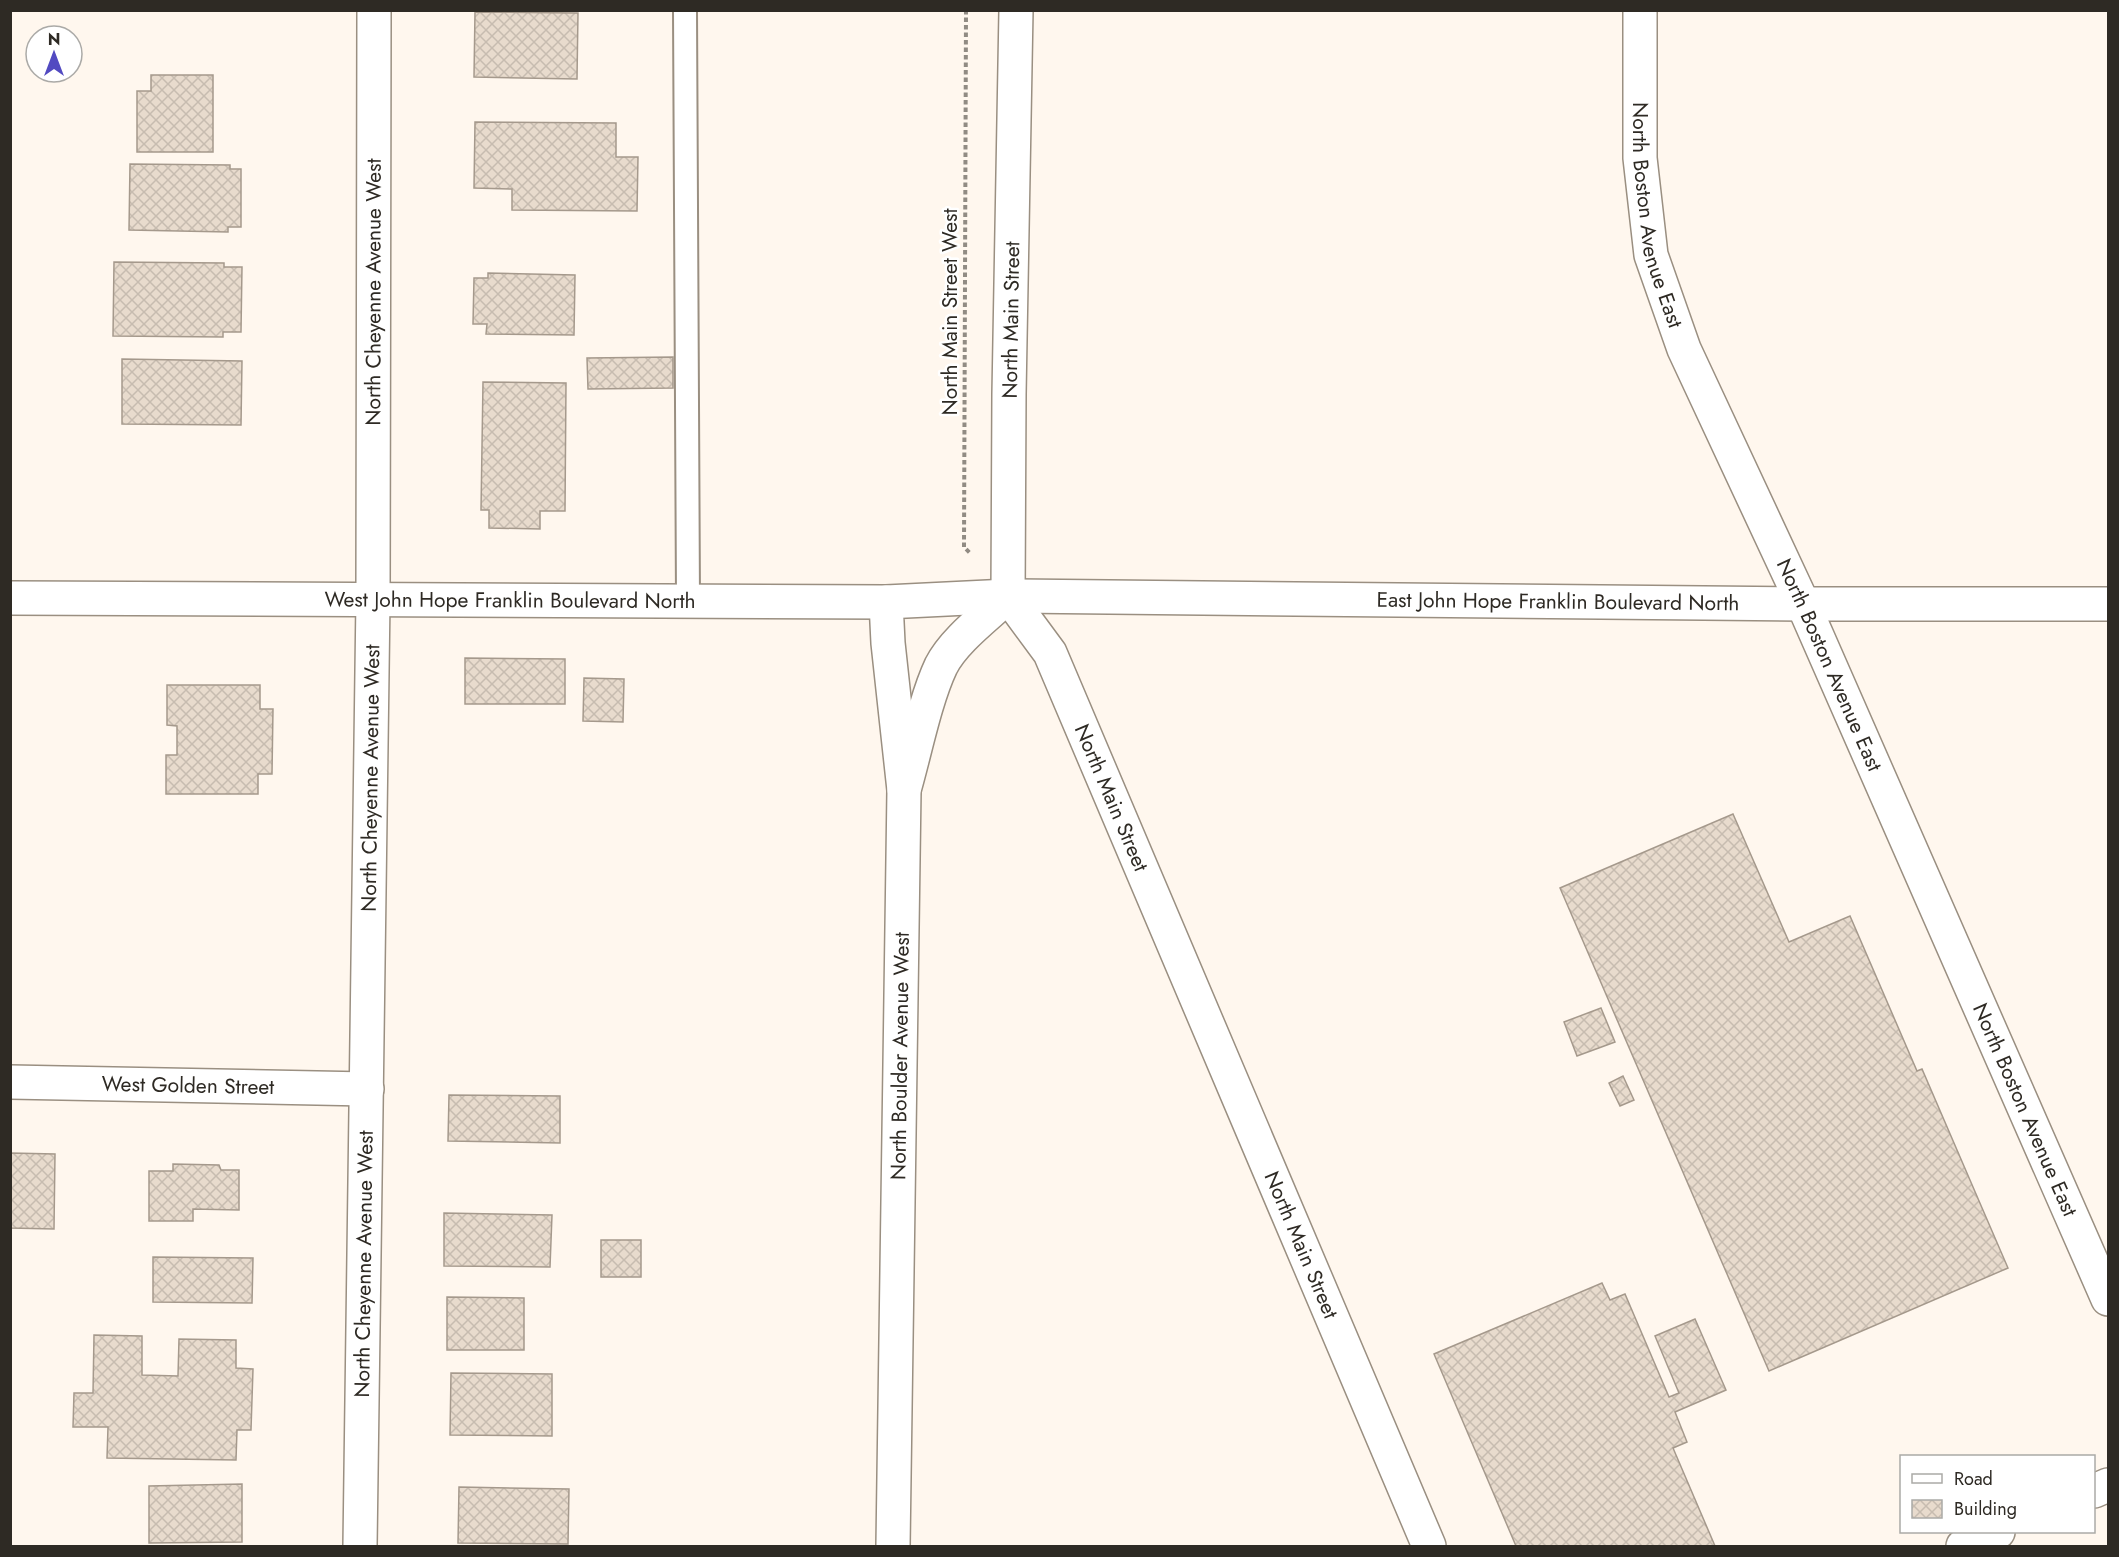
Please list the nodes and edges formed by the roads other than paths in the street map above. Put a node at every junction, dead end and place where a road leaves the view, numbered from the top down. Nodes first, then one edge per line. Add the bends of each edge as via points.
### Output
1 (374, 10) edge
2 (685, 10) edge
3 (1016, 10) edge
4 (1640, 10) edge
5 (1008, 596) junction
6 (10, 598) edge
7 (373, 600) junction
8 (688, 600) junction
9 (886, 602) junction
10 (1803, 604) junction
11 (2109, 604) edge
12 (904, 789) junction
13 (10, 1082) edge
14 (367, 1089) junction
15 (2109, 1299) edge
16 (2109, 1485) edge
17 (2095, 1491) edge
18 (1996, 1533) edge
19 (360, 1546) edge
20 (893, 1546) edge
21 (1429, 1546) edge
22 (1963, 1546) edge

1 - 7 street, North Cheyenne Avenue West
2 - 8 lane
3 - 5 street, North Main Street
4 - 10 street, North Boston Avenue East via 1640,158 1651,255 1684,349
5 - 9 street, West John Hope Franklin Boulevard North
5 - 10 street, East John Hope Franklin Boulevard North
5 - 12 street, North Boulder Avenue West via 954,648 942,665
5 - 21 street, North Main Street via 1050,653
6 - 7 street, West John Hope Franklin Boulevard North
7 - 8 street, West John Hope Franklin Boulevard North
7 - 14 street, North Cheyenne Avenue West
8 - 9 street, West John Hope Franklin Boulevard North
9 - 12 street
10 - 11 street, East John Hope Franklin Boulevard North
10 - 15 street, North Boston Avenue East
12 - 20 street, North Boulder Avenue West
13 - 14 street, West Golden Street
14 - 19 street, North Cheyenne Avenue West
16 - 17 street
18 - 22 street

